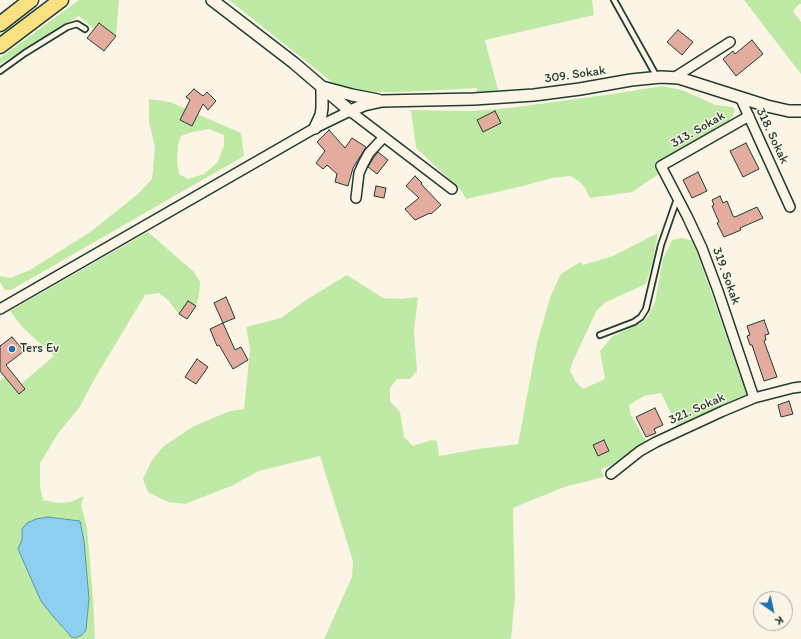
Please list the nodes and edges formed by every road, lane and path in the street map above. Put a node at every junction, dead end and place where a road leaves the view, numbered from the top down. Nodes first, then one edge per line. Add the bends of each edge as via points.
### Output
1 (31, 0) edge
2 (61, 0) edge
3 (212, 0) edge
4 (614, 0) edge
5 (0, 24) edge
6 (85, 29) dead end
7 (730, 42) dead end
8 (0, 46) edge
9 (0, 71) edge
10 (657, 77) junction
11 (675, 78) junction
12 (322, 87) junction
13 (740, 97) junction
14 (382, 101) junction
15 (350, 111) junction
16 (801, 112) edge
17 (748, 116) junction
18 (316, 128) junction
19 (384, 137) junction
20 (661, 166) joint
21 (452, 189) dead end
22 (356, 198) dead end
23 (677, 198) junction
24 (790, 207) dead end
25 (0, 309) edge
26 (600, 335) dead end
27 (801, 387) edge
28 (754, 398) junction
29 (611, 474) dead end

1 - 5 highway
2 - 8 highway
3 - 12 street
4 - 10 lane
6 - 9 lane via 77,24 67,27
7 - 11 street
10 - 11 street, 309. Sokak
10 - 14 street, 309. Sokak via 534,95
11 - 13 street, 309. Sokak
12 - 14 street
12 - 15 street
12 - 18 street via 322,108
13 - 16 street, 309. Sokak via 767,106
13 - 17 street, 318. Sokak
14 - 15 street, 309. Sokak
15 - 18 street
15 - 19 street
17 - 20 street, 313. Sokak
17 - 24 street, 318. Sokak
18 - 25 street
19 - 21 street
19 - 22 street via 363,164 359,173
20 - 23 street, 319. Sokak
23 - 26 lane via 646,309 634,322
23 - 28 street, 319. Sokak via 718,291
27 - 28 street, 321. Sokak
28 - 29 street, 321. Sokak via 656,442

